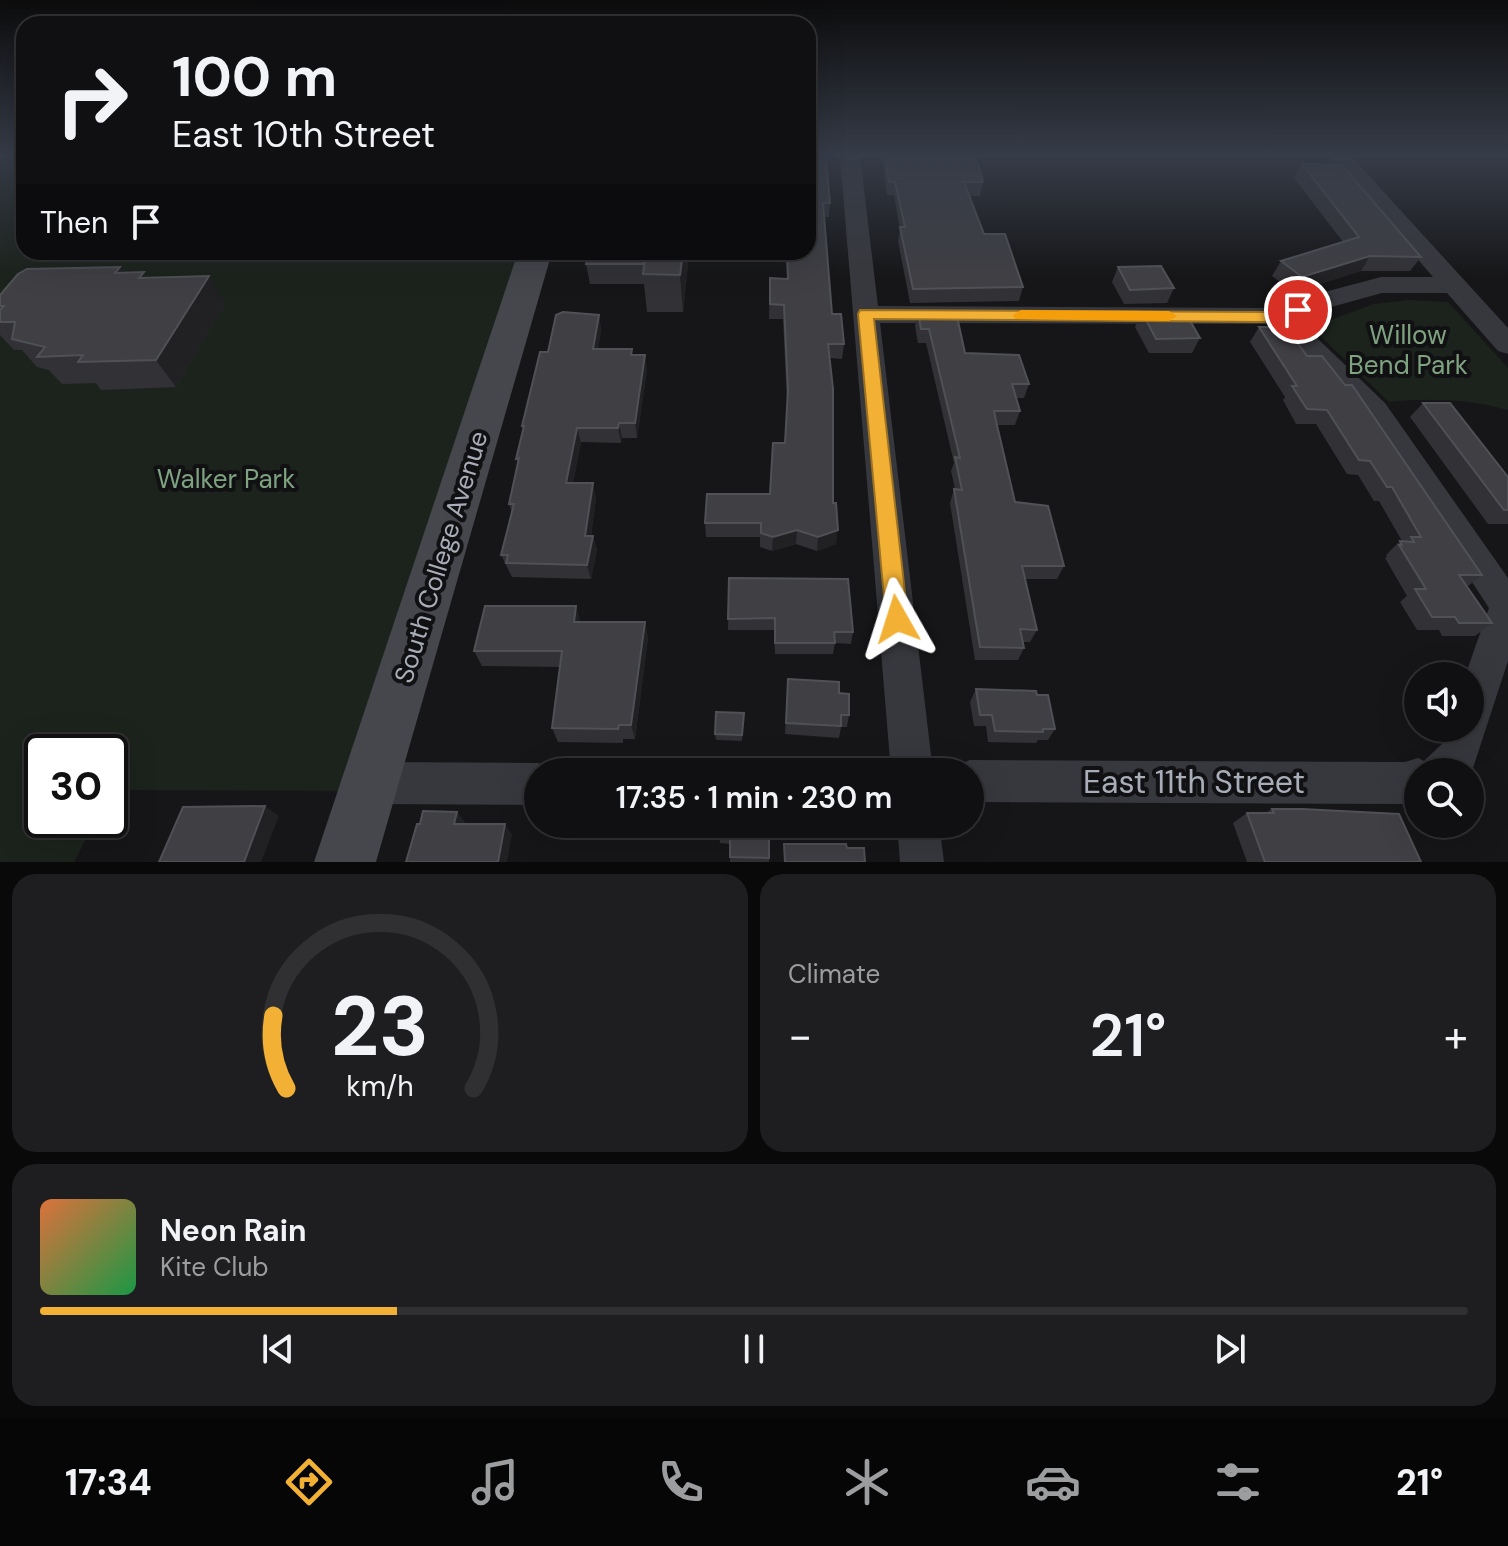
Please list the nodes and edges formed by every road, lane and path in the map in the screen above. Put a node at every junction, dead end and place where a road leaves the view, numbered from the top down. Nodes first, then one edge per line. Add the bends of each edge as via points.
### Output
1 (854, 196) edge
2 (1375, 196) edge
3 (533, 260) edge
4 (1455, 285) junction
5 (866, 314) junction
6 (1277, 314) junction
7 (1508, 345) edge
8 (1507, 604) edge
9 (1484, 675) edge
10 (911, 758) edge
11 (984, 781) edge
12 (371, 783) junction
13 (1404, 783) edge
14 (524, 784) edge
15 (919, 838) edge
16 (345, 862) edge
17 (922, 862) edge

1 - 5 street
2 - 4 street
3 - 12 street, South College Avenue
4 - 6 street via 1381,285
4 - 7 street
5 - 6 street
5 - 10 street
6 - 8 street via 1375,411
8 - 9 street
11 - 13 street, East 11th Street
12 - 14 street
12 - 16 street, South College Avenue
15 - 17 street

